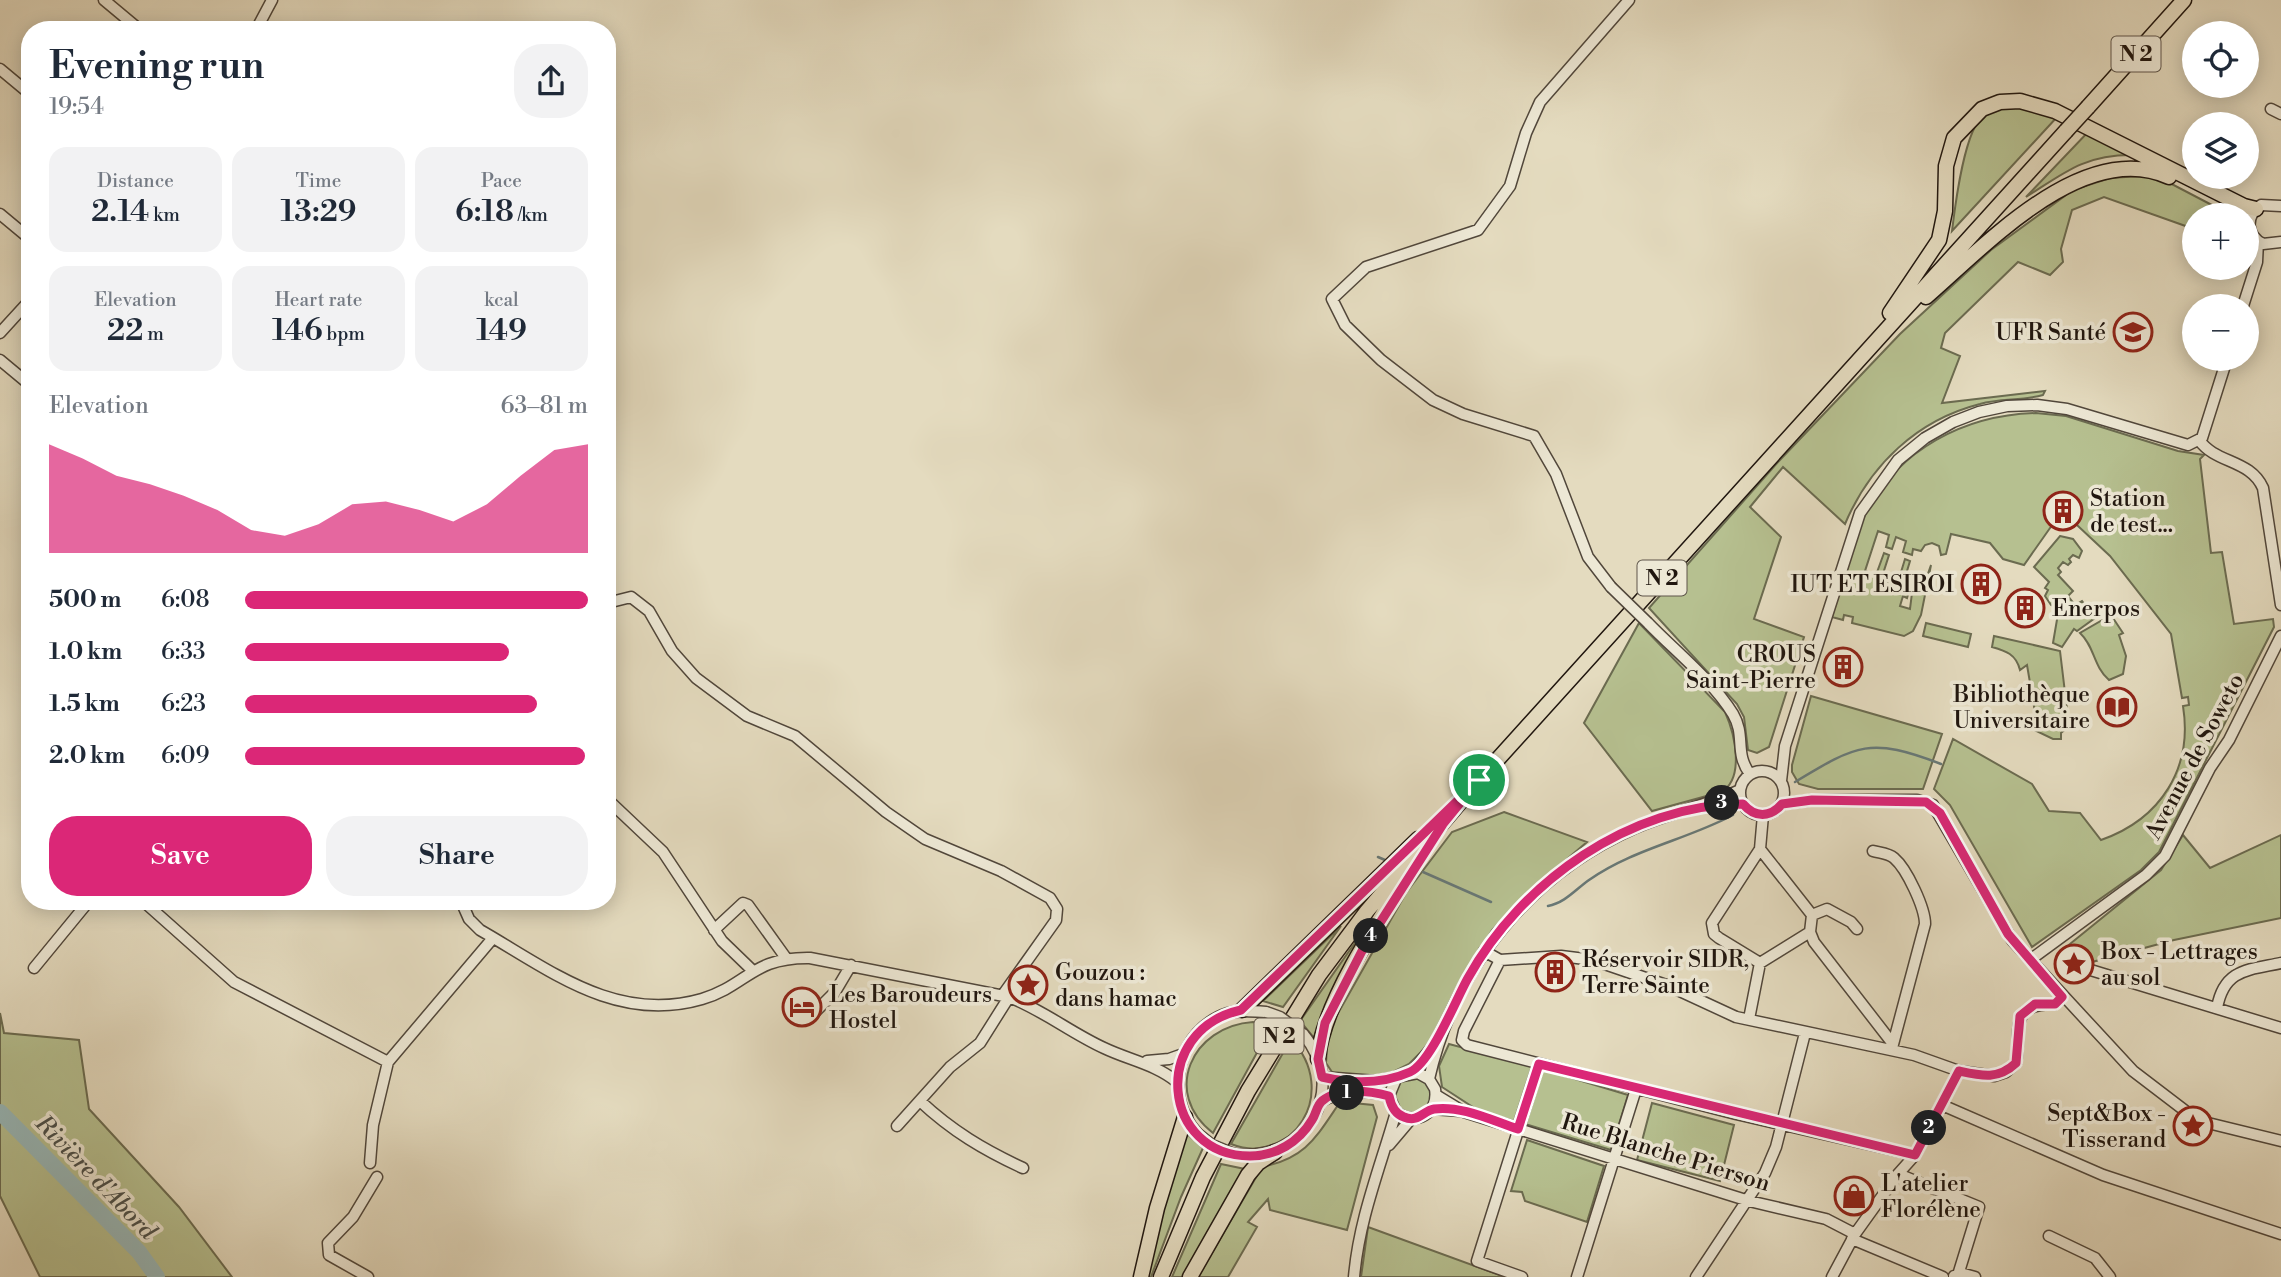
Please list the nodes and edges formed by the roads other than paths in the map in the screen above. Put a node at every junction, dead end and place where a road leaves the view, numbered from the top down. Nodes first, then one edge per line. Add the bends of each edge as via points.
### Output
1 (104, 0) edge
2 (272, 0) edge
3 (1629, 0) edge
4 (2184, 0) edge
5 (129, 21) edge
6 (261, 21) edge
7 (0, 69) edge
8 (21, 86) edge
9 (2279, 202) edge
10 (2222, 203) edge
11 (2238, 203) edge
12 (2259, 211) edge
13 (0, 214) edge
14 (21, 232) edge
15 (2275, 243) edge
16 (2259, 259) edge
17 (21, 310) edge
18 (0, 334) edge
19 (0, 360) edge
20 (2223, 371) edge
21 (1844, 376) junction
22 (21, 378) edge
23 (2199, 440) junction
24 (616, 601) edge
25 (2281, 605) edge
26 (2281, 636) edge
27 (1785, 746) junction
28 (1765, 771) junction
29 (1750, 774) junction
30 (1479, 780) junction
31 (1783, 785) junction
32 (1740, 790) junction
33 (1812, 800) junction
34 (1710, 804) junction
35 (1743, 804) junction
36 (1782, 804) junction
37 (616, 808) edge
38 (1763, 815) junction
39 (1443, 824) junction
40 (1760, 849) junction
41 (1873, 851) dead end
42 (82, 910) edge
43 (153, 910) edge
44 (465, 910) edge
45 (1812, 915) junction
46 (1857, 929) dead end
47 (714, 930) junction
48 (1810, 932) junction
49 (493, 937) junction
50 (1484, 951) junction
51 (786, 958) junction
52 (1500, 960) junction
53 (2030, 960) junction
54 (1760, 963) junction
55 (2281, 963) edge
56 (851, 965) junction
57 (34, 968) dead end
58 (2084, 968) dead end
59 (752, 970) junction
60 (1006, 996) junction
61 (2062, 997) junction
62 (2217, 1008) junction
63 (1241, 1010) junction
64 (809, 1018) dead end
65 (1749, 1019) junction
66 (2281, 1028) edge
67 (1805, 1033) junction
68 (1438, 1039) junction
69 (1892, 1047) junction
70 (1183, 1054) junction
71 (1318, 1059) junction
72 (1138, 1061) junction
73 (388, 1062) junction
74 (1539, 1064) junction
75 (1959, 1071) junction
76 (1412, 1072) junction
77 (1322, 1077) junction
78 (1396, 1079) junction
79 (1429, 1079) junction
80 (1177, 1082) junction
81 (1636, 1088) junction
82 (1436, 1095) junction
83 (1389, 1096) junction
84 (920, 1101) junction
85 (1320, 1102) junction
86 (1942, 1105) junction
87 (1432, 1109) junction
88 (1396, 1112) junction
89 (1464, 1112) junction
90 (1185, 1116) junction
91 (1411, 1119) junction
92 (1780, 1123) junction
93 (897, 1126) dead end
94 (1518, 1129) junction
95 (2281, 1141) edge
96 (1385, 1150) junction
97 (1275, 1152) junction
98 (1915, 1155) junction
99 (1615, 1159) junction
100 (370, 1163) dead end
101 (1023, 1168) dead end
102 (1898, 1174) junction
103 (377, 1177) dead end
104 (1749, 1200) junction
105 (2281, 1234) edge
106 (2049, 1236) dead end
107 (1854, 1237) junction
108 (1954, 1276) edge
109 (368, 1277) edge
110 (1141, 1277) edge
111 (1161, 1277) edge
112 (1190, 1277) edge
113 (1354, 1277) edge
114 (1522, 1277) edge
115 (1577, 1277) edge
116 (1696, 1277) edge
117 (1832, 1277) edge
118 (1943, 1277) edge
119 (1975, 1277) edge
120 (2110, 1277) edge

1 - 5 street
2 - 6 street
3 - 29 street, bridge via 1540,102 1510,186 1478,230 1366,267 1332,299 1345,325 1433,400 1534,436 1556,474 1588,557 1611,587 1732,712 1740,734 1739,755
4 - 21 main road, N 2, bridge
7 - 8 street
9 - 12 street
10 - 21 main road, N 2 via 2154,171 2113,169 2081,178 1997,234
11 - 21 main road, N 2 via 2055,111 2020,101 1982,109 1954,138 1946,166 1945,211 1930,258
13 - 14 street
15 - 16 street
17 - 18 street
19 - 22 street
20 - 23 street
21 - 30 main road, N 2
23 - 25 street via 2207,453 2244,467 2259,479
23 - 27 street via 2178,444 2067,408 2037,405 1979,412 1926,438 1898,460 1860,513
24 - 60 street via 631,597 649,611 672,651 696,678 747,716 795,736 925,839 1051,898 1056,920
26 - 53 street, Avenue de Soweto via 2165,856
27 - 28 street
27 - 31 street
28 - 29 street
28 - 31 street
29 - 32 street
30 - 39 main road, N 2
30 - 63 main road
31 - 33 street
31 - 36 street
32 - 34 street
32 - 35 street
33 - 36 street
33 - 53 street via 1917,800 1933,806 2008,934
34 - 35 street
34 - 50 street via 1650,821 1587,853 1523,905
35 - 38 street
36 - 38 street
37 - 47 street via 663,852
38 - 40 street
39 - 71 main road via 1362,951 1325,1023
39 - 111 main road, N 2 via 1367,911 1281,1034 1203,1177
40 - 45 street
40 - 54 street via 1712,929
41 - 69 street via 1898,862 1925,914
42 - 57 street
43 - 73 street via 234,982
44 - 49 street via 469,919
45 - 46 street via 1827,909
45 - 48 street
47 - 51 street via 743,903
47 - 59 street
48 - 54 street
48 - 69 street
49 - 59 street via 571,983 626,1004 702,999
49 - 73 street
50 - 52 street
50 - 68 street
51 - 56 street
51 - 59 street
52 - 65 street via 1561,956 1593,960
52 - 74 street via 1462,1040
53 - 61 street
54 - 65 street
55 - 62 street via 2246,969 2235,976 2220,990
56 - 60 street
56 - 64 street via 835,992
58 - 62 street
60 - 72 street via 1103,1048
60 - 84 street via 980,1043 950,1066
61 - 75 street via 2055,1004 2035,1004 2020,1016 2016,1063 2006,1072 1994,1076
61 - 95 street via 2133,1071 2188,1113 2226,1129
62 - 66 street
63 - 70 street via 1200,1029
63 - 71 street, bridge via 1280,1017 1303,1034
65 - 67 street
67 - 69 street
67 - 92 street
68 - 76 street
68 - 79 street
69 - 75 street
70 - 72 street
70 - 80 street
71 - 77 street
72 - 80 street
73 - 100 street via 373,1125
74 - 81 street
74 - 94 street
75 - 86 street
76 - 78 street
76 - 79 street
77 - 78 street via 1340,1081
77 - 85 street
78 - 83 street
79 - 82 street
80 - 90 street
81 - 92 street
81 - 99 street
82 - 87 street
82 - 89 street, Rue Blanche Pierson
83 - 85 street via 1335,1094
83 - 88 street
84 - 93 street
84 - 101 street via 948,1128
85 - 97 street via 1308,1127
86 - 98 street
86 - 105 street via 2103,1175
87 - 89 street, Rue Blanche Pierson
87 - 91 street
88 - 91 street
88 - 96 street
89 - 94 street, Rue Blanche Pierson
90 - 97 street, bridge via 1212,1145 1234,1154
90 - 110 main road
91 - 96 street
92 - 98 street
92 - 104 street via 1776,1147
94 - 99 street, Rue Blanche Pierson
94 - 114 street via 1477,1261
96 - 113 street via 1361,1223
97 - 112 main road via 1248,1175
98 - 102 street
99 - 104 street, Rue Blanche Pierson
99 - 115 street
102 - 107 street
102 - 108 street via 1979,1207
103 - 109 street via 326,1250
104 - 107 street, Rue Blanche Pierson via 1826,1219
104 - 116 street
106 - 120 street via 2095,1258
107 - 117 street
107 - 118 street, Rue Blanche Pierson
108 - 119 street

